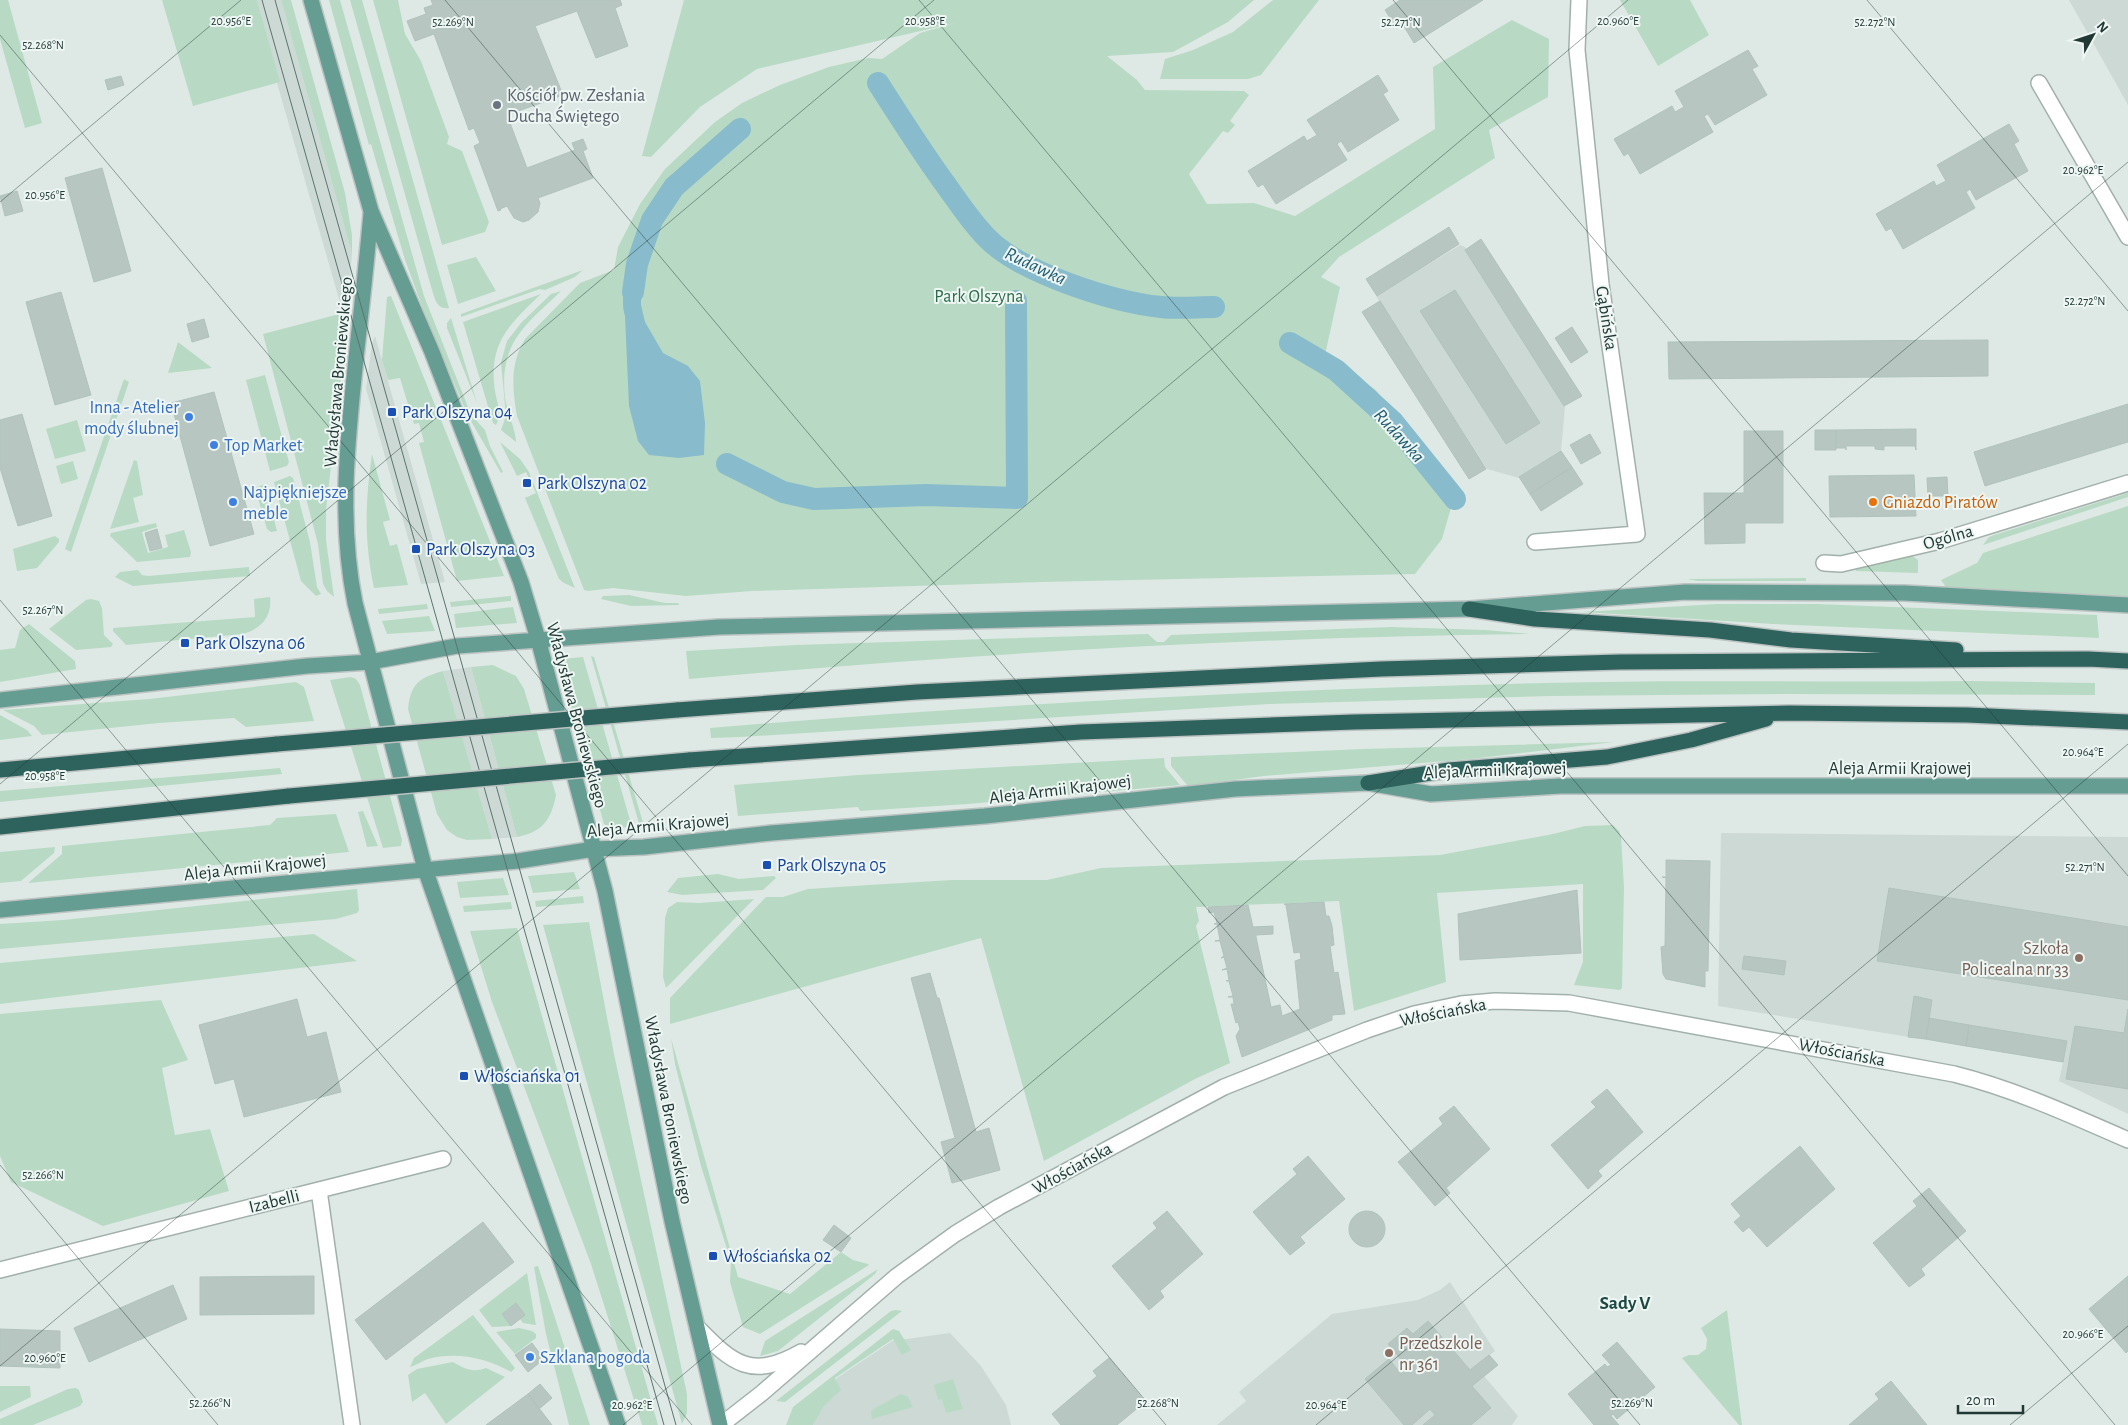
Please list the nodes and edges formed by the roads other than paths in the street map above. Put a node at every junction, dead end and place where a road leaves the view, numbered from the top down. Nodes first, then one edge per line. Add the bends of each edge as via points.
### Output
1 (311, 0) edge
2 (1579, 0) edge
3 (2039, 83) dead end
4 (371, 210) junction
5 (2128, 237) edge
6 (2128, 483) edge
7 (1535, 542) dead end
8 (1824, 563) dead end
9 (2128, 605) edge
10 (1469, 609) junction
11 (538, 639) junction
12 (2088, 659) junction
13 (2128, 661) edge
14 (370, 662) junction
15 (0, 700) edge
16 (1789, 714) junction
17 (2128, 722) edge
18 (0, 770) edge
19 (1368, 783) junction
20 (2128, 786) edge
21 (0, 827) edge
22 (594, 849) junction
23 (425, 870) junction
24 (0, 910) edge
25 (2128, 1140) edge
26 (443, 1159) dead end
27 (319, 1190) junction
28 (0, 1270) edge
29 (697, 1327) junction
30 (826, 1338) junction
31 (352, 1425) edge
32 (618, 1425) edge
33 (721, 1425) edge

1 - 4 main road, Władysława Broniewskiego
2 - 7 street, Gąbińska via 1577,50 1601,284 1637,534
3 - 5 street
4 - 11 main road, Władysława Broniewskiego via 436,361 521,582
4 - 14 main road, Władysława Broniewskiego via 348,436 344,515 351,584
6 - 8 street, Ogólna via 1940,541 1842,564
9 - 10 main road via 1904,593 1685,592
10 - 11 main road via 720,628
10 - 12 highway via 1535,619 1710,630 1791,640
11 - 14 main road via 445,648
11 - 22 main road, Władysława Broniewskiego
12 - 13 highway
12 - 18 highway, bridge via 1620,662 1380,669 917,692
14 - 15 main road
14 - 23 main road, Władysława Broniewskiego
16 - 17 highway via 1966,715
16 - 19 highway via 1691,740 1606,757 1449,770
16 - 21 highway, bridge via 1354,722 1081,732 688,760 289,796
19 - 20 main road, Aleja Armii Krajowej via 1431,794 1590,785
19 - 22 main road, Aleja Armii Krajowej via 1226,790 985,816
22 - 23 main road, Aleja Armii Krajowej via 518,861
22 - 29 main road, Władysława Broniewskiego
23 - 24 main road, Aleja Armii Krajowej
23 - 32 main road, Władysława Broniewskiego
25 - 30 street, Włościańska via 2032,1099 1954,1074 1569,1003 1504,1001 1461,1004 1414,1014 1367,1030 1254,1073 1170,1114 976,1220 897,1276
26 - 27 street
27 - 28 street, Izabelli
27 - 31 street, Izabelli
29 - 30 street, Włościańska via 720,1350 750,1367 786,1360
29 - 33 main road, Władysława Broniewskiego
30 - 33 street, Włościańska

